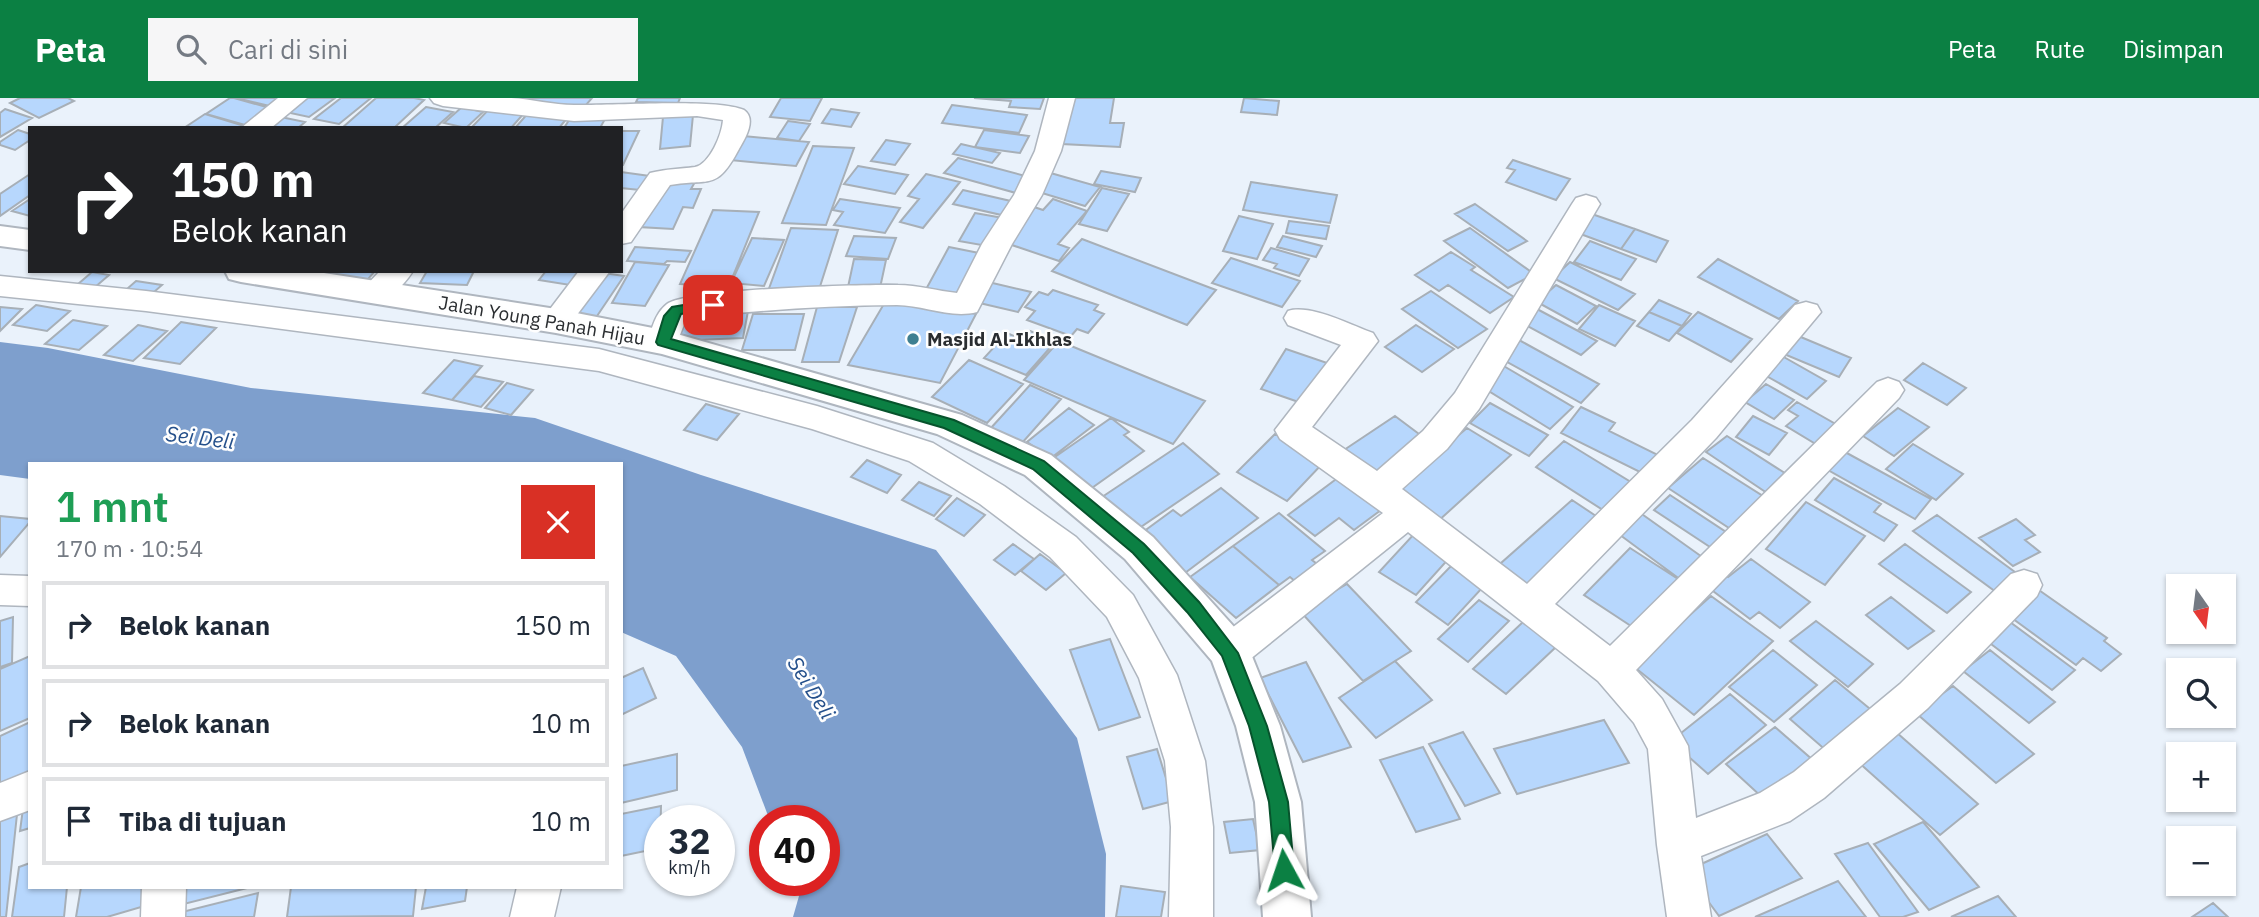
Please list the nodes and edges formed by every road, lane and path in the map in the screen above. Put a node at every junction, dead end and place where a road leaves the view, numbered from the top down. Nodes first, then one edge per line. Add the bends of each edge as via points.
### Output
1 (294, 98) edge
2 (443, 98) edge
3 (1062, 98) edge
4 (724, 104) edge
5 (257, 126) edge
6 (1586, 204) dead end
7 (623, 232) edge
8 (0, 236) edge
9 (28, 240) edge
10 (270, 273) edge
11 (592, 273) edge
12 (387, 281) edge
13 (0, 286) edge
14 (1805, 312) dead end
15 (1299, 318) dead end
16 (556, 321) junction
17 (663, 342) junction
18 (1888, 390) dead end
19 (1378, 490) junction
20 (1406, 514) junction
21 (2024, 585) dead end
22 (0, 590) edge
23 (28, 591) edge
24 (1529, 606) junction
25 (1230, 653) junction
26 (1612, 668) junction
27 (28, 791) edge
28 (0, 802) edge
29 (1678, 845) junction
30 (164, 889) edge
31 (539, 889) edge
32 (163, 917) edge
33 (532, 917) edge
34 (1191, 917) edge
35 (1287, 917) edge
36 (1689, 917) edge

1 - 5 street
2 - 4 street via 574,113
3 - 17 street via 1048,151 1028,195 967,304 900,295 686,307 671,316
4 - 7 street via 736,116 738,126 717,168 705,175 660,178
6 - 19 street via 1467,401 1435,440
8 - 9 street
10 - 12 street, Jalan Young Panah Hijau
11 - 16 street
12 - 16 street, Jalan Young Panah Hijau
13 - 34 street via 599,360 817,418 921,452 992,495 1063,547 1120,606 1158,675 1185,761 1192,827
14 - 24 street via 1704,429
15 - 19 street via 1362,341 1292,430
16 - 17 street, Jalan Young Panah Hijau
17 - 25 street, Jalan Young Panah Hijau via 949,424 1038,465 1139,548
18 - 26 street
19 - 20 street
20 - 24 street
20 - 25 street
21 - 29 street via 1914,696 1809,785 1775,807
22 - 23 street
24 - 26 street
25 - 35 street, Jalan Young Panah Hijau via 1258,726 1278,802
26 - 29 street via 1648,711 1668,746
27 - 28 street
29 - 36 street
30 - 32 street
31 - 33 street

